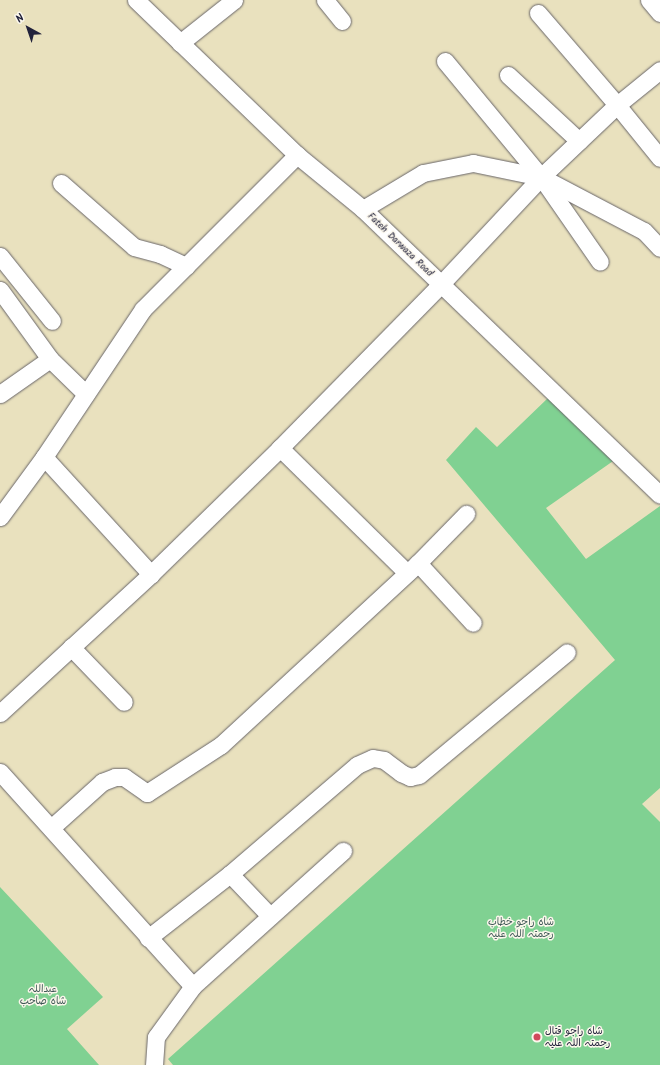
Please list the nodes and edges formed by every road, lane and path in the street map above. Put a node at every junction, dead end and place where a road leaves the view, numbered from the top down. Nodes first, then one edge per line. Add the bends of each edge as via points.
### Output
1 (136, 0) edge
2 (234, 0) edge
3 (324, 0) edge
4 (649, 0) edge
5 (660, 12) edge
6 (538, 13) dead end
7 (342, 21) dead end
8 (180, 43) junction
9 (445, 61) dead end
10 (660, 70) edge
11 (508, 75) dead end
12 (617, 105) junction
13 (579, 142) junction
14 (297, 155) junction
15 (660, 158) edge
16 (541, 177) junction
17 (62, 183) dead end
18 (363, 209) junction
19 (660, 248) edge
20 (0, 256) edge
21 (600, 262) dead end
22 (186, 266) junction
23 (440, 285) junction
24 (0, 290) edge
25 (52, 321) dead end
26 (50, 359) junction
27 (0, 394) edge
28 (86, 394) junction
29 (280, 448) junction
30 (44, 457) junction
31 (659, 492) edge
32 (3, 506) edge
33 (466, 514) dead end
34 (412, 568) junction
35 (150, 574) junction
36 (473, 623) dead end
37 (71, 647) junction
38 (567, 652) dead end
39 (124, 702) dead end
40 (0, 713) edge
41 (0, 772) edge
42 (51, 828) junction
43 (343, 851) dead end
44 (230, 874) junction
45 (270, 916) junction
46 (148, 938) junction
47 (193, 986) junction
48 (154, 1065) edge

1 - 8 street, Fateh Darwaza Road
2 - 8 street
3 - 7 street
4 - 5 street
6 - 12 street
8 - 14 street, Fateh Darwaza Road
9 - 16 street
10 - 12 street
11 - 13 street
12 - 13 street
12 - 15 street
13 - 16 street
14 - 18 street, Fateh Darwaza Road
14 - 22 street
16 - 18 street via 474,163 423,173
16 - 19 street via 644,232
16 - 21 street
16 - 23 street
17 - 22 street via 134,247 160,254
18 - 23 street, Fateh Darwaza Road
20 - 25 street
22 - 28 street via 143,309
23 - 29 street
23 - 31 street, Fateh Darwaza Road
24 - 26 street
26 - 27 street
26 - 28 street
28 - 30 street
29 - 34 street
29 - 35 street
30 - 32 street
30 - 35 street
33 - 34 street
34 - 36 street
34 - 42 street via 221,745 147,793 124,777 102,782
35 - 37 street
37 - 39 street
37 - 40 street
38 - 44 street via 419,774 410,777 384,760 373,758 357,766
41 - 42 street
42 - 46 street
43 - 45 street
44 - 45 street
44 - 46 street
45 - 47 street
46 - 47 street
47 - 48 street via 156,1037

